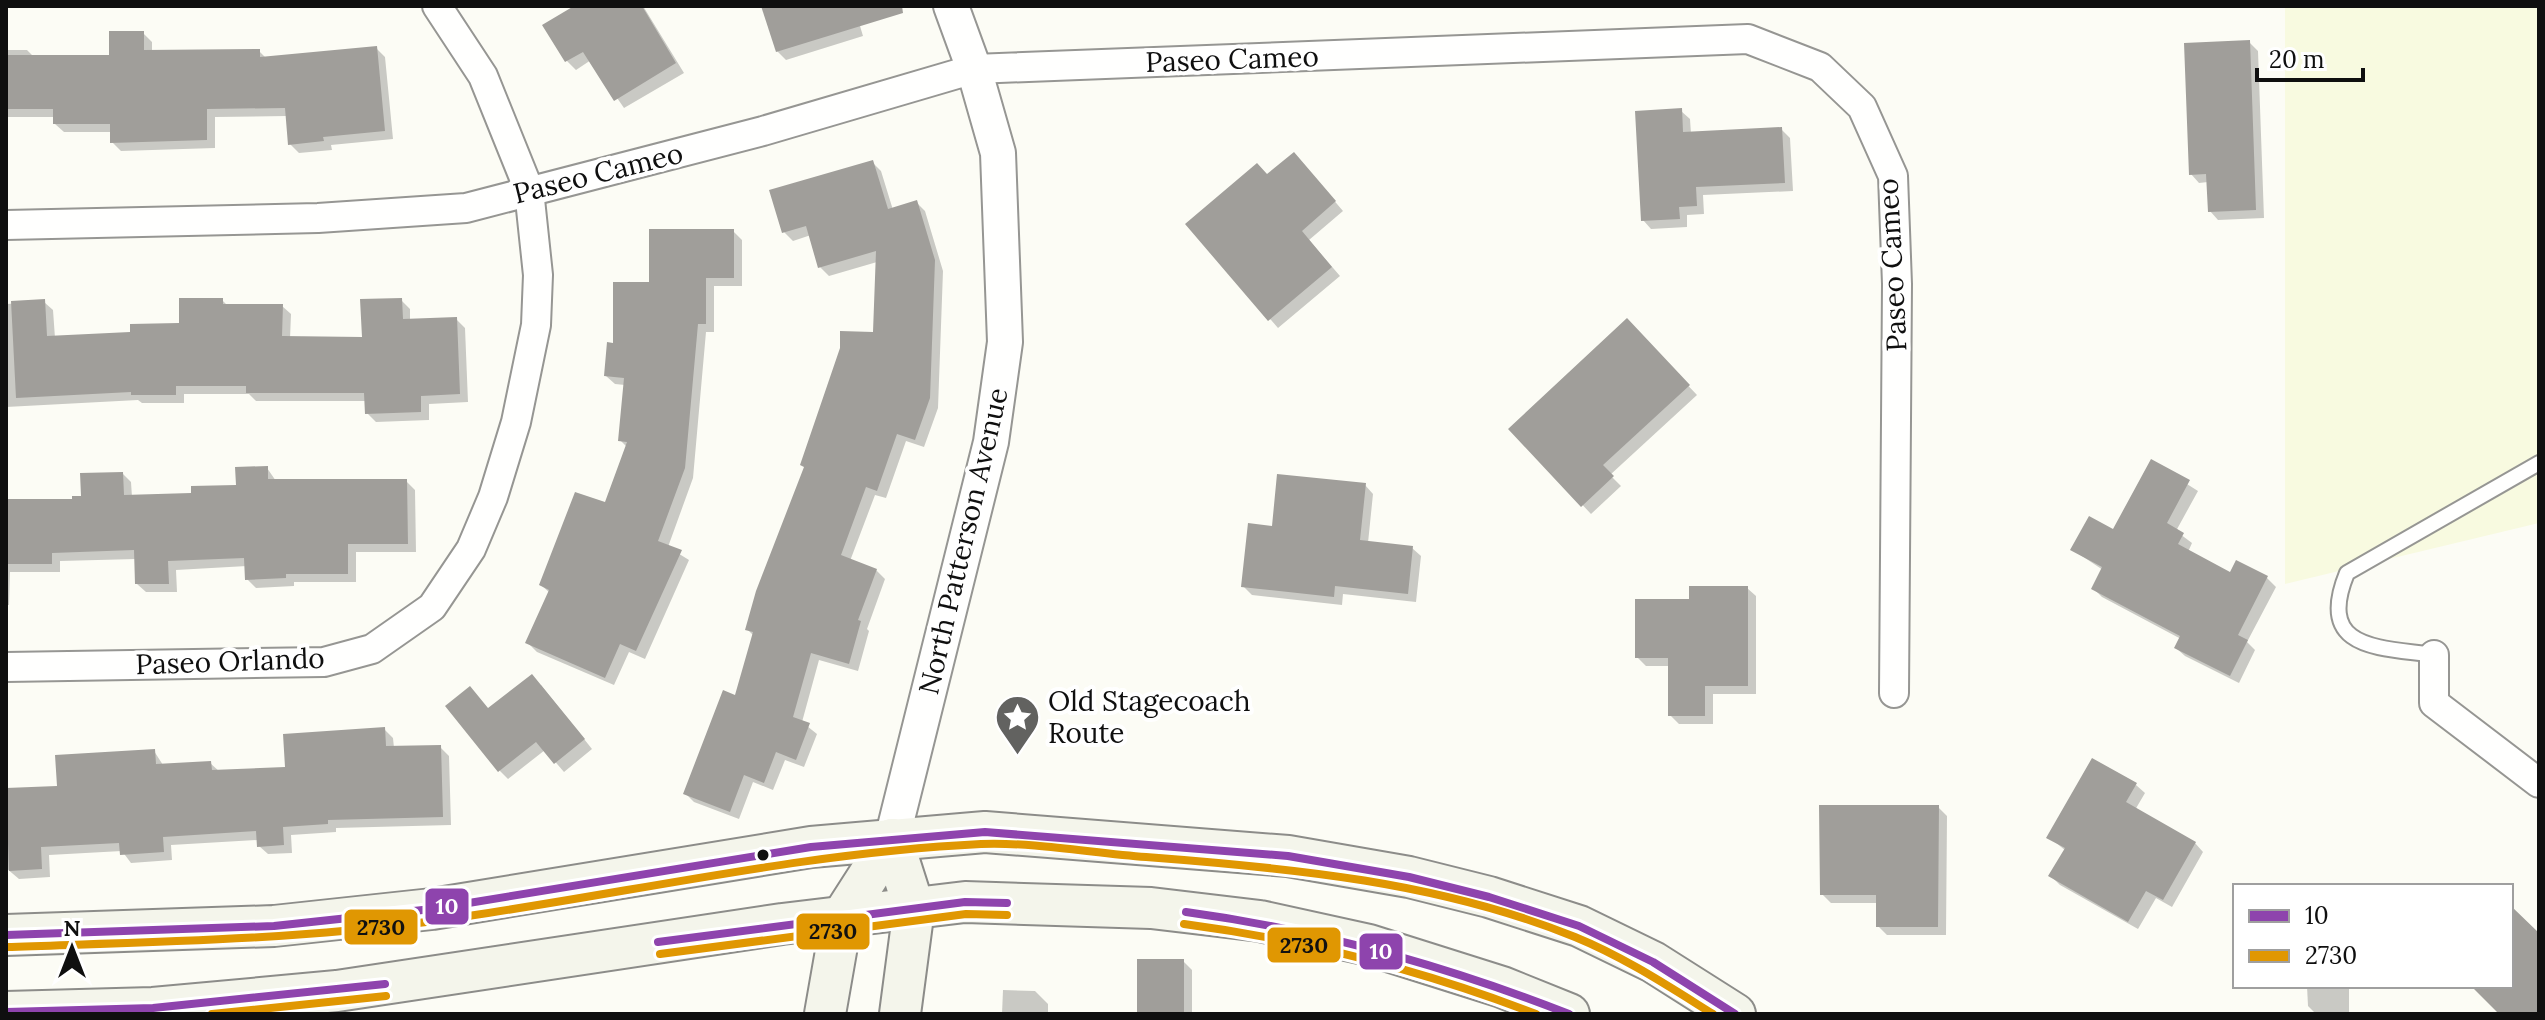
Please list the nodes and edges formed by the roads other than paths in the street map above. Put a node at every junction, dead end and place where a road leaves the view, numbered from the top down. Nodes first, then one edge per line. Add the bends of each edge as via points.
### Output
1 (437, 6) edge
2 (951, 6) edge
3 (974, 69) junction
4 (529, 190) junction
5 (6, 225) edge
6 (2539, 463) edge
7 (2434, 655) joint
8 (6, 667) edge
9 (1894, 693) dead end
10 (2539, 783) edge
11 (892, 839) junction
12 (914, 908) junction
13 (842, 917) junction
14 (6, 935) edge
15 (6, 1012) edge
16 (825, 1014) edge
17 (900, 1014) edge
18 (1569, 1014) edge
19 (1735, 1014) edge

1 - 4 street, Paseo Orlando via 483,76
2 - 3 street, North Patterson Avenue
3 - 4 street, Paseo Cameo via 763,131
3 - 9 street, Paseo Cameo via 1748,39 1820,67 1862,107 1893,176
3 - 11 street, North Patterson Avenue via 998,153 1005,342 991,442
4 - 5 street, Paseo Cameo via 466,208 318,218
4 - 8 street, Paseo Orlando via 538,275 536,325 516,422 471,549 432,607 372,649 324,662
6 - 7 lane via 2347,573 2337,608 2343,628 2359,644
7 - 10 street via 2434,703
11 - 12 main road
11 - 13 main road, North Patterson Avenue
11 - 14 main road via 811,847 417,911 274,926
11 - 19 main road via 985,832 1169,844 1288,856 1409,877 1579,926 1653,962
12 - 13 main road
12 - 17 main road
12 - 18 main road via 965,902 1136,908 1260,921 1369,945
13 - 15 main road via 337,991 153,1008
13 - 16 main road, North Patterson Avenue

